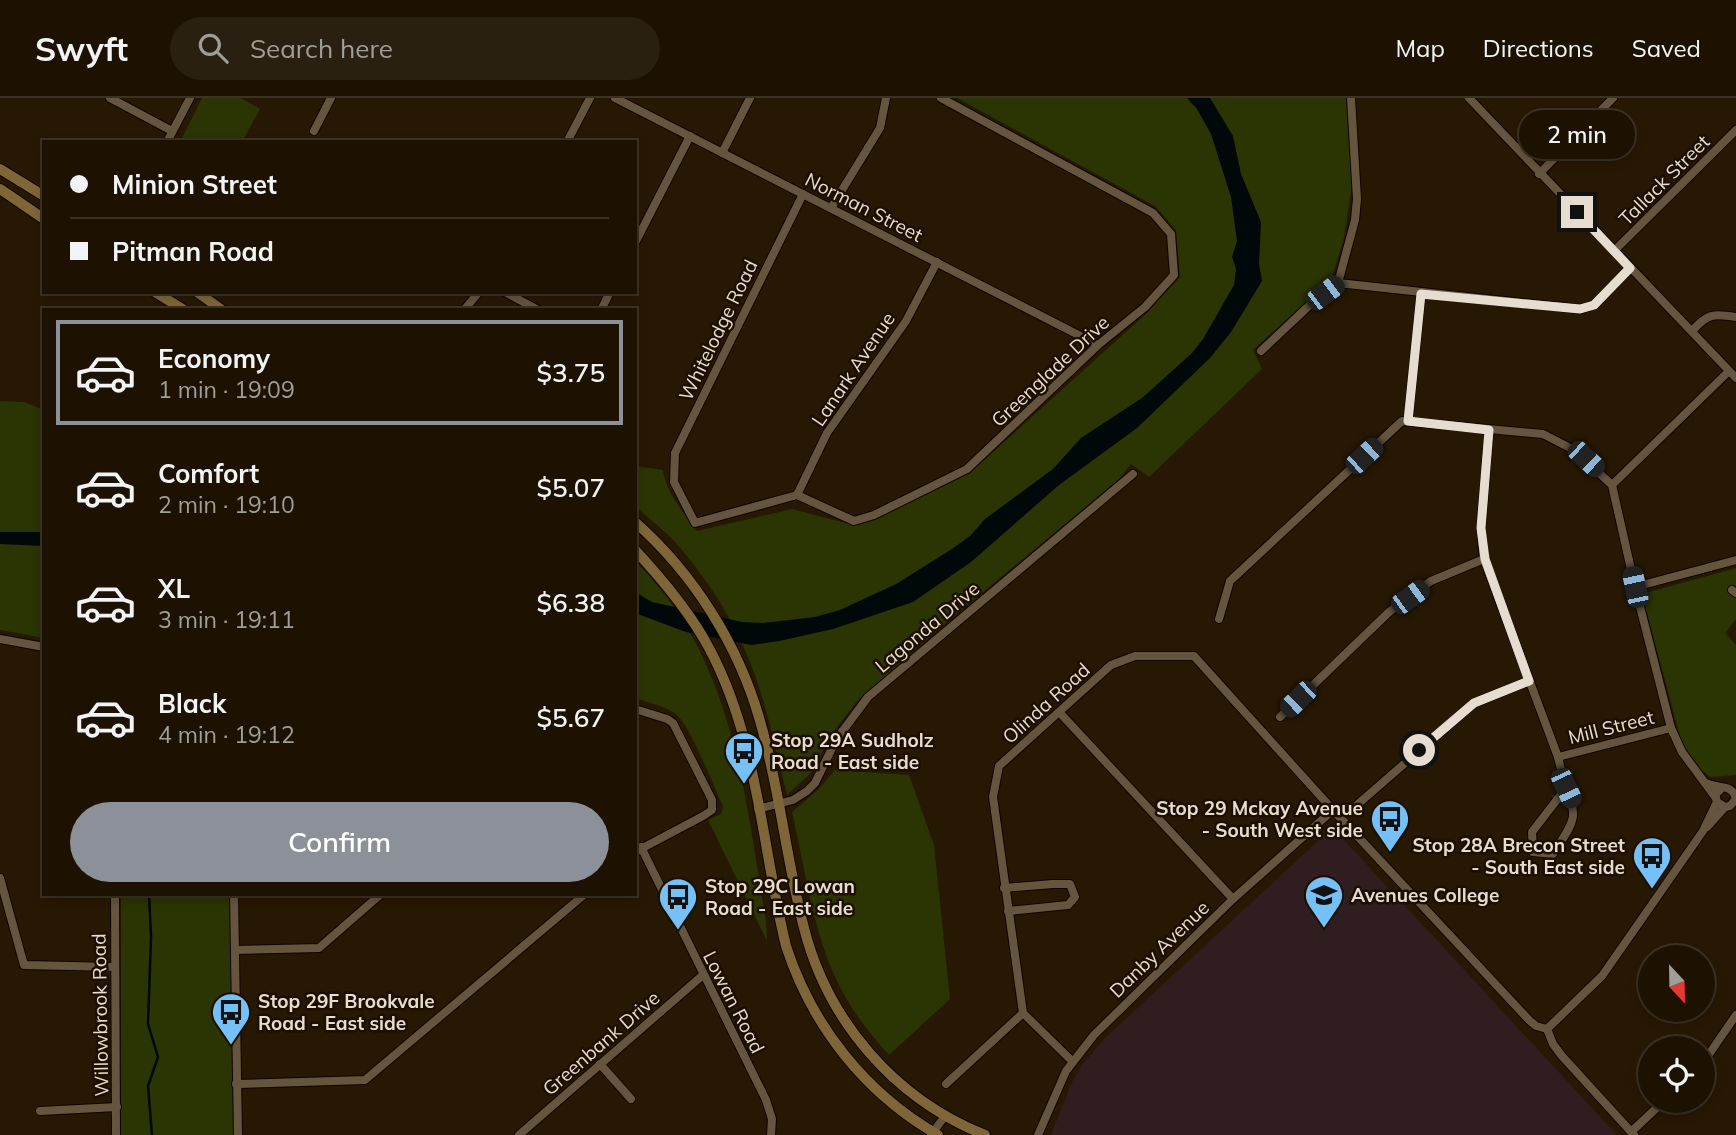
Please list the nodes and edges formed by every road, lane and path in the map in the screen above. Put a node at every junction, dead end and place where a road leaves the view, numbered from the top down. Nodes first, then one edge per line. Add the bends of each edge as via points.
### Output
1 (110, 98) edge
2 (190, 98) edge
3 (331, 98) edge
4 (590, 98) edge
5 (615, 98) edge
6 (750, 98) edge
7 (886, 98) edge
8 (941, 98) edge
9 (1351, 98) edge
10 (1469, 98) edge
11 (1613, 98) edge
12 (1736, 130) edge
13 (172, 131) junction
14 (314, 131) dead end
15 (690, 136) junction
16 (168, 140) edge
17 (568, 140) edge
18 (722, 153) junction
19 (0, 169) edge
20 (1539, 174) junction
21 (0, 189) edge
22 (803, 194) junction
23 (42, 195) edge
24 (831, 208) junction
25 (42, 218) edge
26 (637, 239) edge
27 (1614, 251) junction
28 (937, 262) junction
29 (1630, 268) junction
30 (1338, 283) junction
31 (158, 294) edge
32 (200, 294) edge
33 (477, 294) edge
34 (509, 294) edge
35 (1421, 294) junction
36 (181, 308) edge
37 (219, 308) edge
38 (466, 308) edge
39 (534, 308) edge
40 (1736, 317) edge
41 (1692, 331) junction
42 (1098, 345) junction
43 (1261, 351) dead end
44 (1729, 371) junction
45 (1736, 378) edge
46 (1408, 421) junction
47 (1489, 430) junction
48 (1133, 474) dead end
49 (1612, 485) junction
50 (797, 495) junction
51 (637, 524) edge
52 (637, 553) edge
53 (1485, 559) junction
54 (1736, 559) edge
55 (1635, 587) junction
56 (1219, 619) dead end
57 (0, 639) edge
58 (42, 647) edge
59 (1529, 681) junction
60 (637, 710) edge
61 (1060, 713) junction
62 (1280, 717) dead end
63 (1671, 728) junction
64 (1558, 757) junction
65 (1703, 782) junction
66 (1566, 788) junction
67 (1732, 789) edge
68 (1719, 802) junction
69 (779, 804) junction
70 (1358, 804) dead end
71 (758, 809) junction
72 (1333, 810) junction
73 (638, 849) edge
74 (0, 878) edge
75 (1004, 888) junction
76 (115, 896) edge
77 (234, 896) edge
78 (380, 896) edge
79 (583, 896) edge
80 (1233, 899) junction
81 (1008, 911) junction
82 (236, 950) junction
83 (115, 967) junction
84 (703, 975) junction
85 (1023, 1013) junction
86 (1736, 1015) edge
87 (1547, 1029) junction
88 (1715, 1046) edge
89 (1073, 1061) junction
90 (600, 1064) junction
91 (236, 1084) junction
92 (946, 1084) dead end
93 (631, 1099) dead end
94 (117, 1107) junction
95 (40, 1111) dead end
96 (1653, 1113) edge
97 (945, 1116) junction
98 (934, 1134) edge
99 (1633, 1134) edge
100 (116, 1135) edge
101 (237, 1135) edge
102 (519, 1135) edge
103 (771, 1135) edge
104 (985, 1135) edge
105 (1038, 1135) edge

1 - 13 street
2 - 13 street
3 - 14 street
4 - 17 street
5 - 15 street, Norman Street
6 - 18 street
7 - 24 street via 880,128
8 - 42 street, Greenglade Drive via 1153,213 1171,234 1174,275 1145,307
9 - 30 street via 1357,199
10 - 20 street
11 - 20 street
12 - 27 street, Tallack Street
13 - 16 street
15 - 18 street, Norman Street
15 - 26 street
18 - 22 street, Norman Street
19 - 23 main road
20 - 27 street
21 - 25 main road
22 - 24 street, Norman Street
22 - 50 street, Whitelodge Road via 675,453 674,482 695,523
24 - 28 street, Norman Street
27 - 29 street
28 - 42 street, Norman Street
28 - 50 street, Lanark Avenue via 906,321 827,433
29 - 35 street via 1594,305 1580,309
29 - 41 street
30 - 35 street
30 - 43 street
31 - 36 main road
32 - 37 main road
33 - 38 street
34 - 39 street
35 - 46 street
40 - 41 street via 1704,318
41 - 44 street
42 - 50 street, Greenglade Drive via 967,469 944,481 854,522
44 - 45 street
44 - 49 street
46 - 47 street
46 - 56 street via 1402,421 1230,581
47 - 49 street via 1532,432 1556,439 1586,459
47 - 53 street via 1481,528
48 - 69 street, Lagonda Drive via 869,697 836,740 815,783 801,797
49 - 55 street
51 - 69 main road via 689,580 724,634 760,720
52 - 71 main road via 694,623 715,660 741,730
53 - 59 street
53 - 62 street via 1431,582 1389,612
54 - 55 street
55 - 63 street
57 - 58 street
59 - 64 street
59 - 70 street via 1474,703
60 - 73 street via 673,723 712,800 712,810 703,816
61 - 72 street, Olinda Road via 1111,665 1135,656 1194,656
61 - 75 street, Olinda Road via 999,766 993,797
61 - 80 street
63 - 64 street, Mill Street
63 - 65 street
64 - 66 street
65 - 67 street
65 - 68 street
66 - 66 street via 1574,806 1572,823 1553,854 1533,852 1532,832
67 - 68 street via 1718,790
67 - 68 street via 1734,803
68 - 87 street via 1602,976
69 - 71 street, Lagonda Drive
69 - 97 main road via 804,930 833,1004 876,1062
71 - 98 main road via 786,946 810,1005 862,1076
72 - 80 street, Danby Avenue
72 - 87 street via 1529,1020
73 - 84 street, Lowan Road
74 - 83 street via 24,965
75 - 81 street, Olinda Road
75 - 81 street via 1070,884 1075,897 1068,905
76 - 83 street, Willowbrook Road
77 - 82 street
78 - 82 street via 319,948
79 - 91 street via 365,1080
80 - 89 street, Danby Avenue
81 - 85 street, Olinda Road
82 - 91 street
83 - 94 street, Willowbrook Road
84 - 90 street, Greenbank Drive
84 - 103 street, Lowan Road via 766,1100
85 - 89 street
85 - 92 street
86 - 88 street
87 - 99 street via 1562,1056
89 - 105 street, Danby Avenue
90 - 93 street
90 - 102 street, Greenbank Drive
91 - 101 street
94 - 95 street
94 - 100 street, Willowbrook Road
96 - 99 street
97 - 98 street
97 - 104 main road

